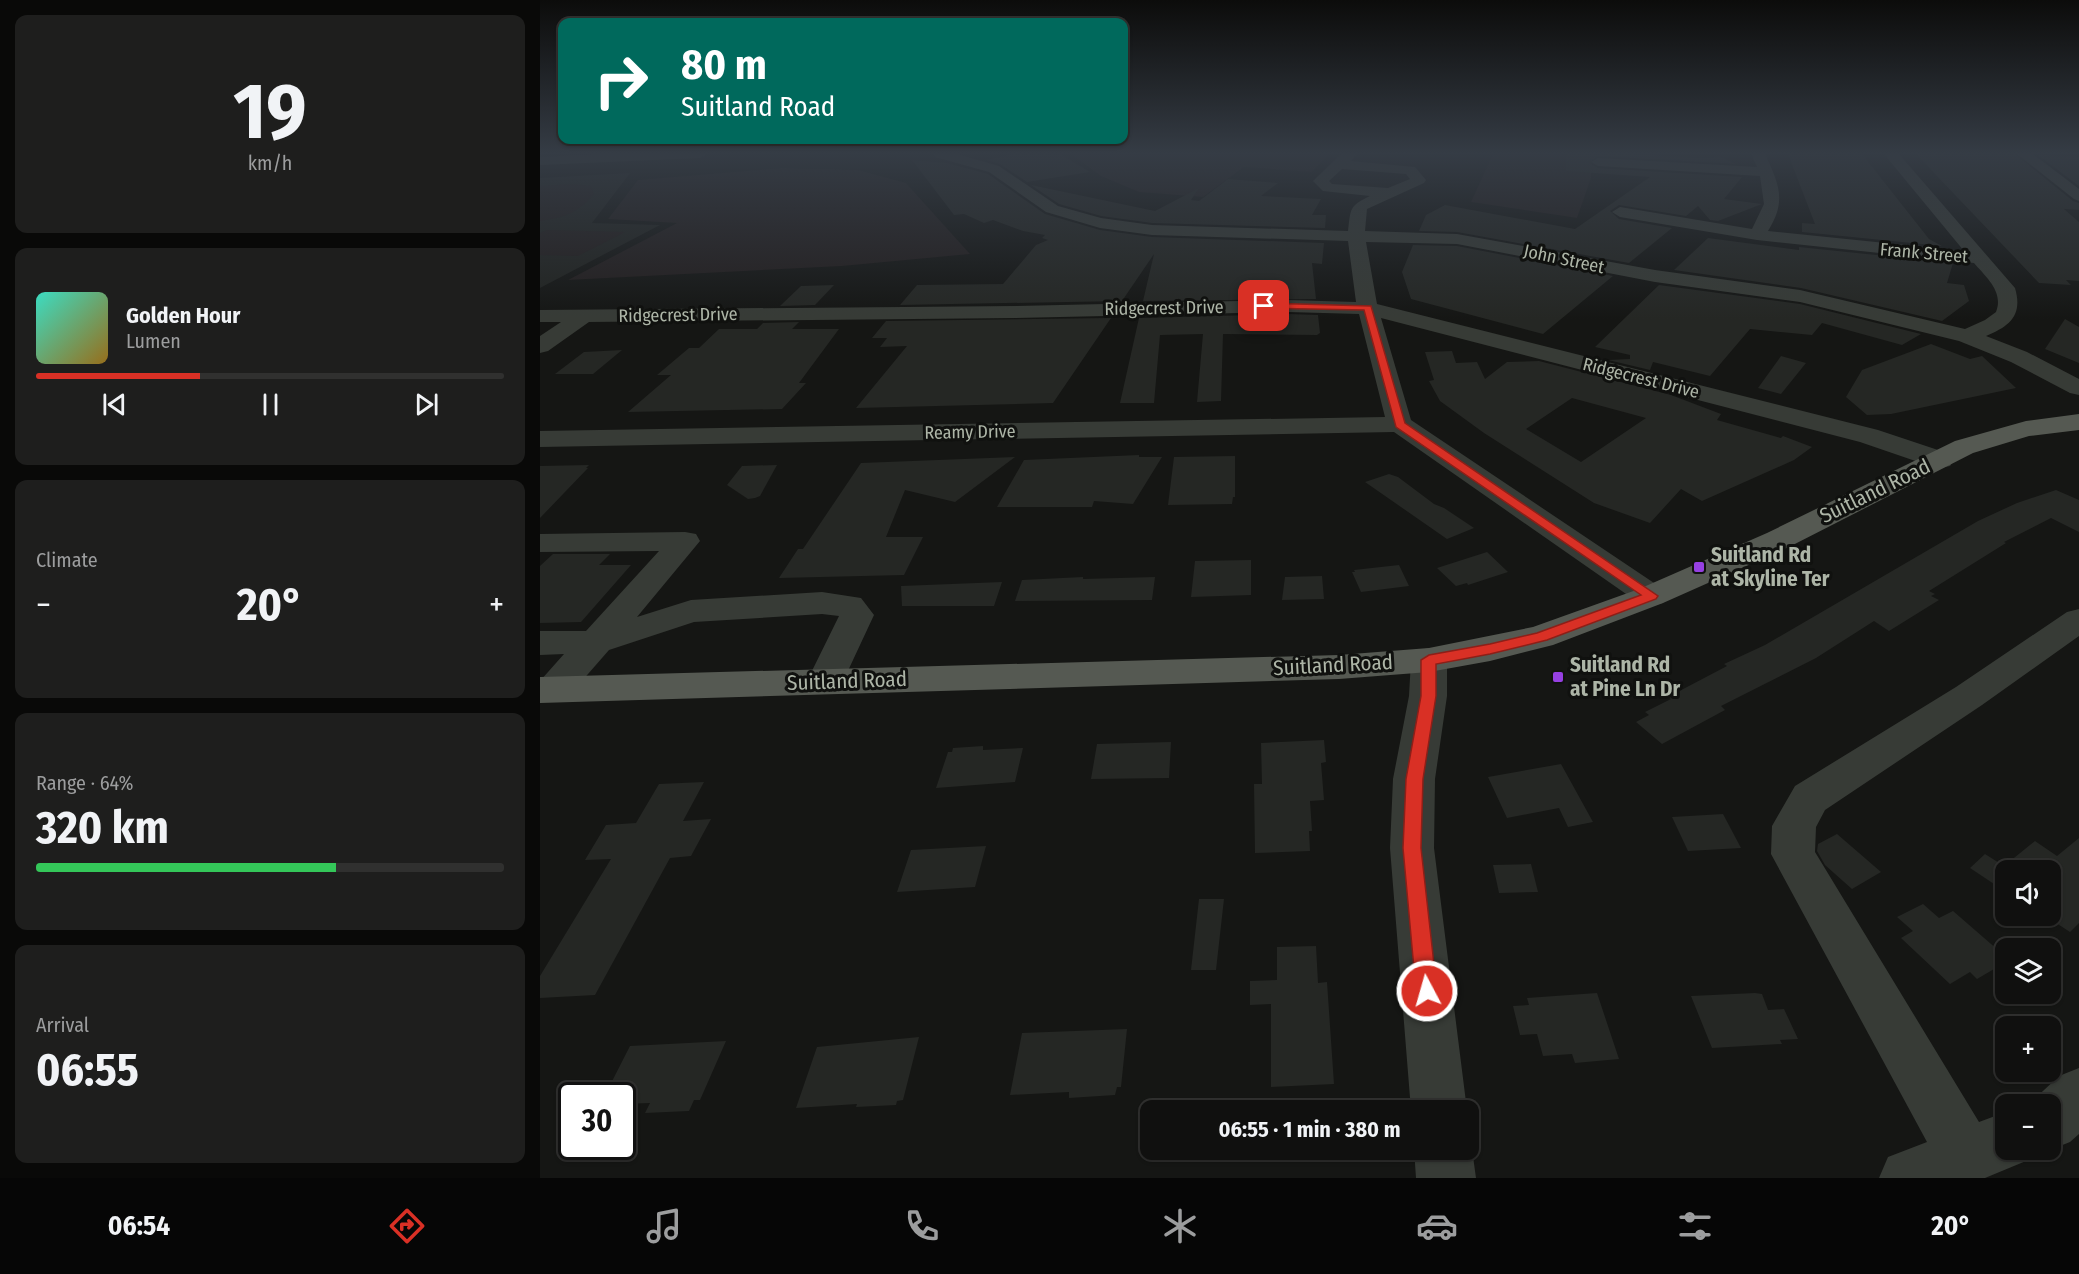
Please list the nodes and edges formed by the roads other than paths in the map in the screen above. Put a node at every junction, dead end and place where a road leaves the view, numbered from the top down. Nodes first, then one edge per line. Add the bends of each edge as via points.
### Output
1 (1052, 209) edge
2 (1359, 209) edge
3 (1772, 209) edge
4 (1938, 209) edge
5 (1620, 212) dead end
6 (1356, 235) junction
7 (1757, 235) junction
8 (1979, 258) junction
9 (1368, 308) junction
10 (540, 316) edge
11 (584, 316) junction
12 (1967, 336) junction
13 (540, 346) edge
14 (2079, 388) edge
15 (2079, 422) edge
16 (1400, 424) junction
17 (540, 439) edge
18 (1940, 460) junction
19 (540, 543) edge
20 (1651, 596) junction
21 (2079, 620) edge
22 (596, 642) junction
23 (540, 643) edge
24 (1429, 660) junction
25 (826, 681) junction
26 (547, 690) edge
27 (2079, 1096) edge
28 (1438, 1100) edge
29 (2061, 1112) edge
30 (1986, 1148) edge
31 (1444, 1160) edge
32 (1446, 1178) edge
33 (1909, 1178) edge

1 - 6 street, John Street via 1100,223 1152,230
2 - 6 street
3 - 7 street
4 - 8 street
5 - 7 street, Frank Street
6 - 9 street
6 - 12 street, John Street via 1491,244 1655,276 1800,296
7 - 8 street, Frank Street
8 - 12 street via 2005,288 2010,308 2000,320
9 - 11 street, Ridgecrest Drive
9 - 16 street
9 - 18 street, Ridgecrest Drive via 1857,433
10 - 11 street, Ridgecrest Drive
11 - 13 street
12 - 14 street, John Street
15 - 18 main road, Suitland Road via 2026,429 1964,447
16 - 17 street, Reamy Drive
16 - 20 street
18 - 20 main road, Suitland Road via 1778,540
19 - 22 street via 685,541
20 - 24 main road, Suitland Road via 1541,637
21 - 30 street via 1810,798 1794,826 1793,854
22 - 23 street
22 - 25 street via 691,611 822,603 849,606 857,615
22 - 26 street
24 - 25 main road, Suitland Road via 1339,667
24 - 28 street via 1428,696 1414,779 1412,848
25 - 26 main road, Suitland Road
27 - 29 street
30 - 33 street
31 - 32 street

